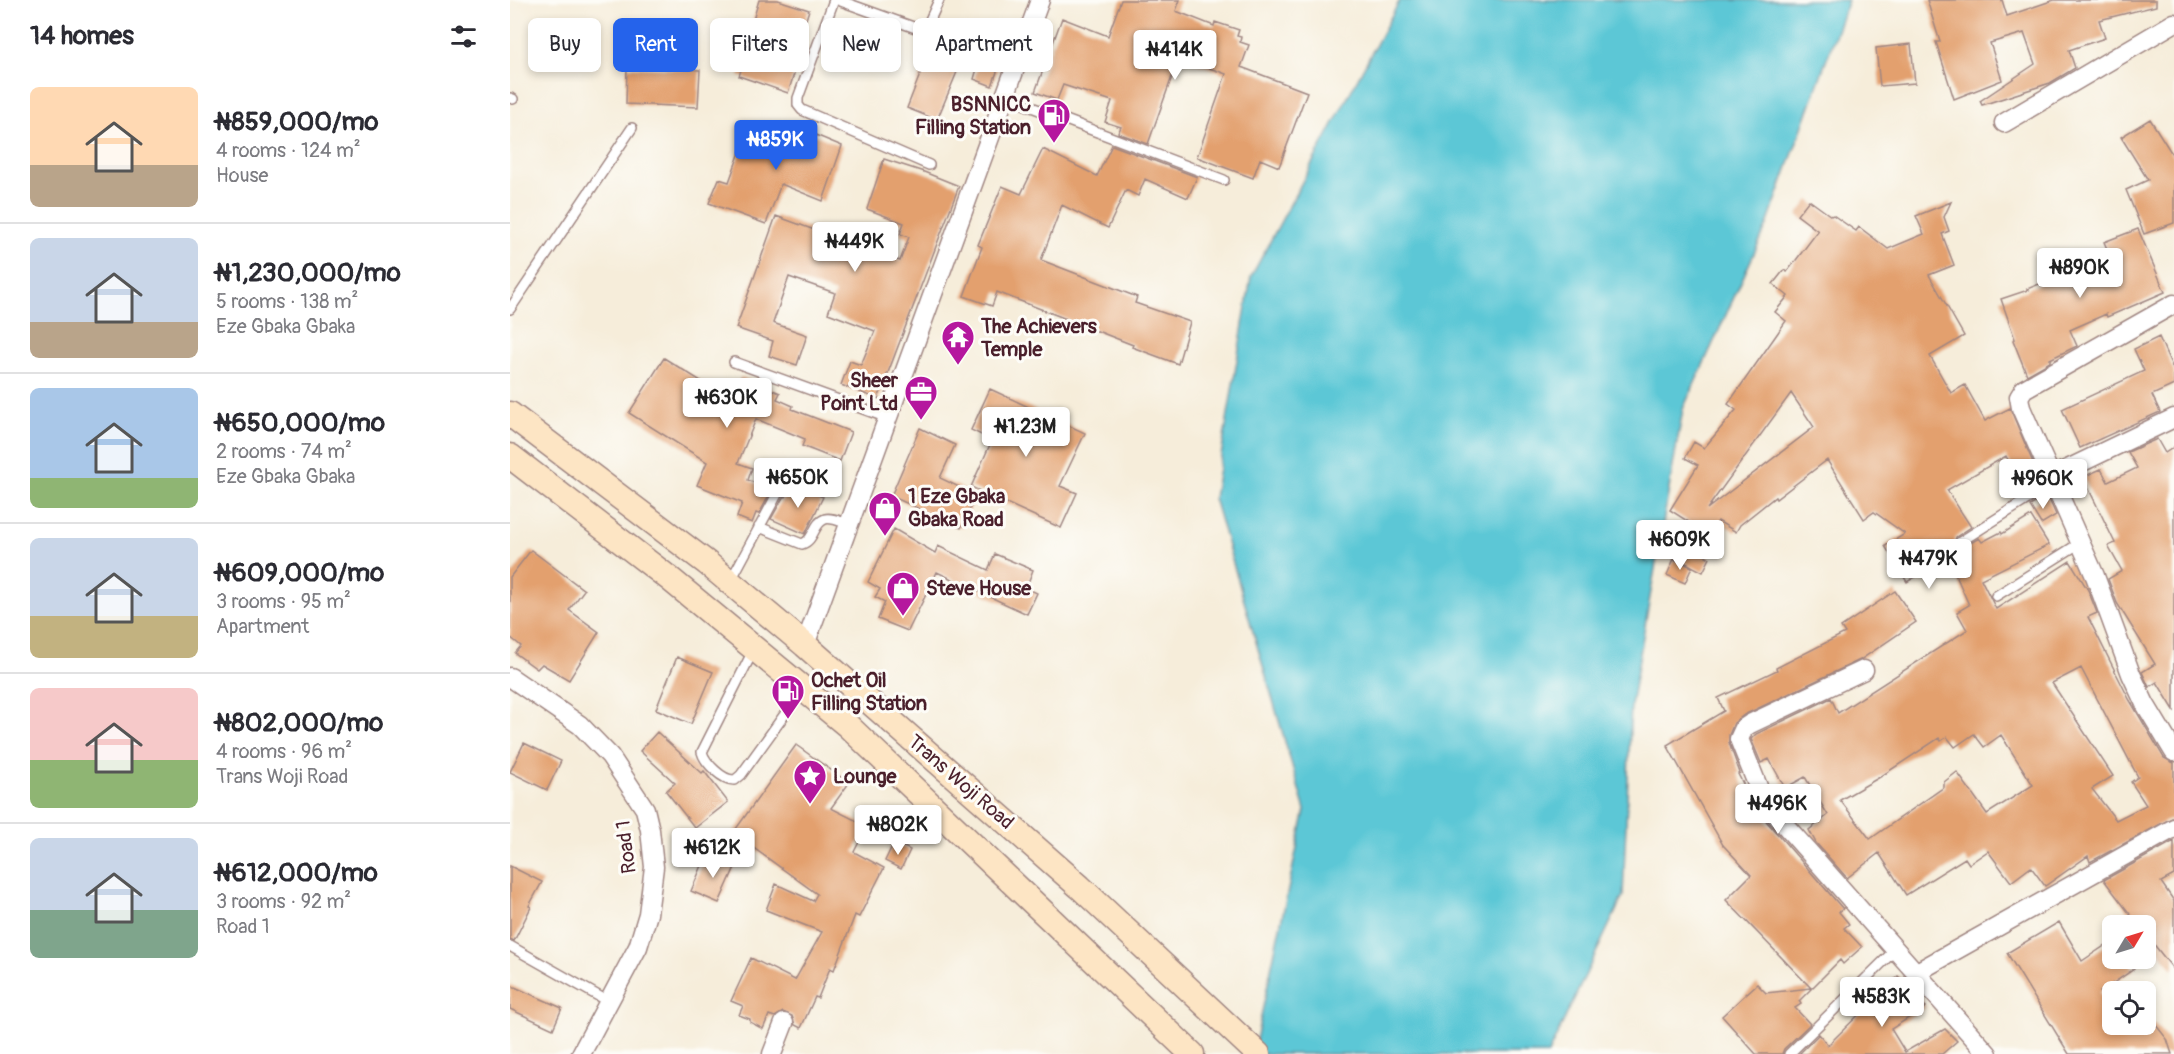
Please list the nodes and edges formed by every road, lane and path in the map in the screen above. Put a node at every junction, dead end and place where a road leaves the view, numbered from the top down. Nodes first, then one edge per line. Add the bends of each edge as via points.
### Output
1 (836, 0) edge
2 (939, 0) edge
3 (1040, 0) edge
4 (852, 2) edge
5 (931, 18) edge
6 (1033, 18) edge
7 (2174, 23) edge
8 (913, 26) edge
9 (1013, 72) edge
10 (1005, 97) junction
11 (2004, 123) dead end
12 (632, 128) dead end
13 (929, 165) dead end
14 (1224, 180) dead end
15 (2174, 304) edge
16 (510, 309) edge
17 (734, 363) dead end
18 (510, 414) edge
19 (888, 418) junction
20 (2174, 418) edge
21 (510, 456) edge
22 (789, 472) dead end
23 (2052, 480) junction
24 (849, 524) junction
25 (759, 527) junction
26 (1960, 542) dead end
27 (2080, 543) junction
28 (730, 582) junction
29 (1996, 596) dead end
30 (806, 645) junction
31 (754, 649) junction
32 (1864, 670) dead end
33 (510, 677) edge
34 (803, 689) junction
35 (2174, 752) edge
36 (2174, 828) edge
37 (510, 946) edge
38 (1896, 949) junction
39 (1917, 972) junction
40 (609, 1002) junction
41 (784, 1023) dead end
42 (581, 1054) edge
43 (772, 1054) edge
44 (1192, 1054) edge
45 (1258, 1054) edge
46 (1789, 1054) edge
47 (1988, 1054) edge

1 - 4 lane
1 - 13 lane via 798,105
2 - 5 lane
3 - 6 street
4 - 8 lane
7 - 11 street
9 - 10 street
10 - 14 lane
10 - 19 street
12 - 16 lane
15 - 23 street via 2024,389 2019,397 2021,408
17 - 19 lane
18 - 28 main road, Trans Woji Road
19 - 24 street
20 - 23 street
21 - 31 main road, Trans Woji Road
22 - 25 lane
23 - 26 lane
23 - 27 street
24 - 25 lane via 823,520 810,540 802,544
24 - 30 street
25 - 28 lane
27 - 29 lane
27 - 35 street via 2131,674
28 - 30 main road, Trans Woji Road
30 - 45 main road, Trans Woji Road via 1080,887
31 - 34 main road, Trans Woji Road
31 - 34 lane via 702,752 726,779 735,780 741,775
32 - 38 street via 1750,724 1739,739 1759,789 1776,814
33 - 40 street, Road 1 via 580,725 610,756 645,809 654,867 648,914 638,947
34 - 44 main road, Trans Woji Road via 847,725
36 - 39 street
37 - 40 lane
38 - 39 street
38 - 46 lane
39 - 47 street
40 - 42 street, Road 1
41 - 43 street

